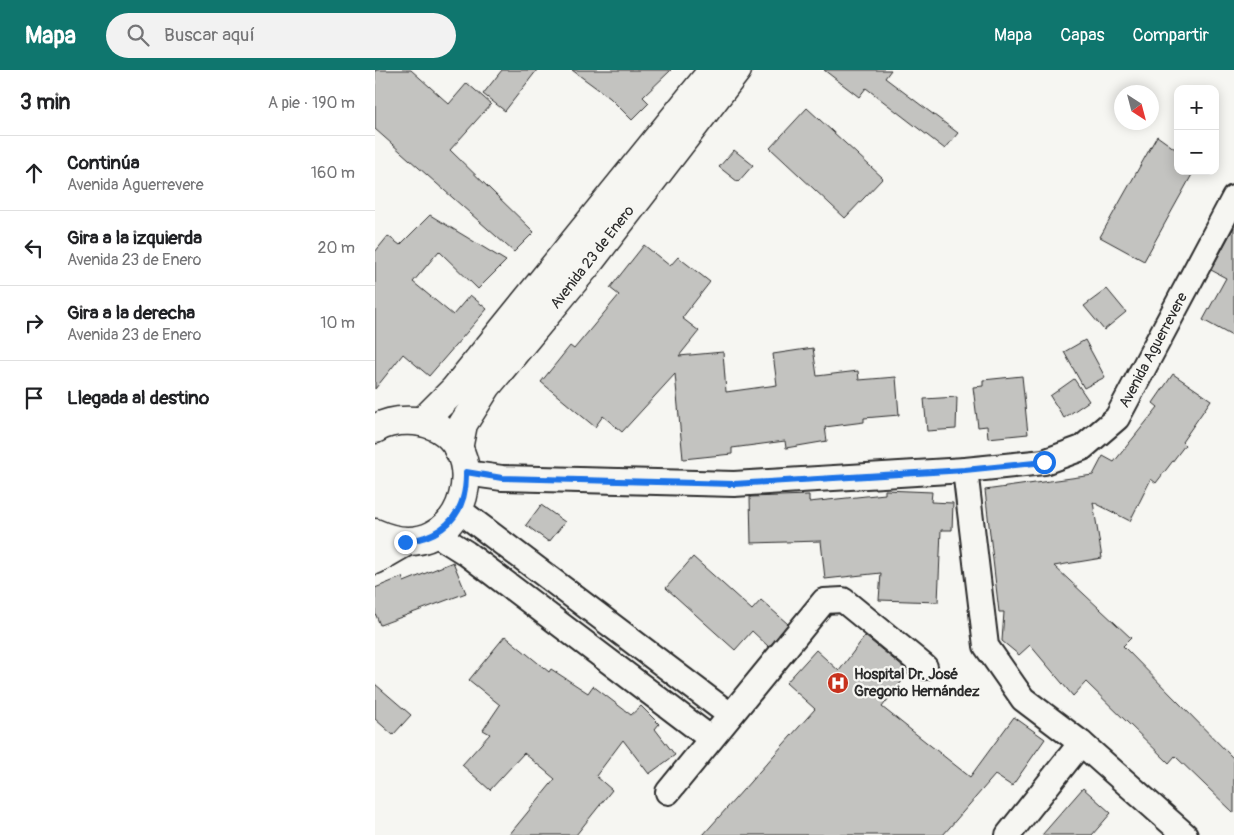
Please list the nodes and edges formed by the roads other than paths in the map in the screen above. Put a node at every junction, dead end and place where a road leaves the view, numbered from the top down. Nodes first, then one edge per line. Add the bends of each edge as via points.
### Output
1 (713, 70) edge
2 (737, 70) edge
3 (1234, 198) edge
4 (422, 422) junction
5 (375, 429) edge
6 (462, 461) junction
7 (965, 470) junction
8 (459, 510) junction
9 (375, 533) edge
10 (436, 534) junction
11 (405, 542) junction
12 (375, 560) edge
13 (925, 667) dead end
14 (730, 715) junction
15 (710, 738) junction
16 (1081, 743) junction
17 (667, 792) dead end
18 (1008, 835) edge
19 (1185, 835) edge

1 - 4 main road, Avenida 23 de Enero via 453,390
2 - 6 main road, Avenida 23 de Enero via 587,265 487,386 463,424
3 - 7 street, Avenida Aguerrevere via 1117,418 1082,448 1044,462
4 - 5 main road via 402,420 382,424
4 - 6 main road via 448,437
6 - 7 street, Avenida Aguerrevere via 502,478 734,484
6 - 8 main road, Avenida 23 de Enero via 466,485
7 - 16 street via 986,646 1023,699
8 - 10 main road, Avenida 23 de Enero
8 - 14 street
9 - 11 main road, Avenida 23 de Enero via 388,540
10 - 11 main road, Avenida 23 de Enero
10 - 15 street
11 - 12 main road, Avenida 23 de Enero
13 - 14 street via 843,600 824,601
14 - 15 street
15 - 17 street
16 - 18 street
16 - 19 street

